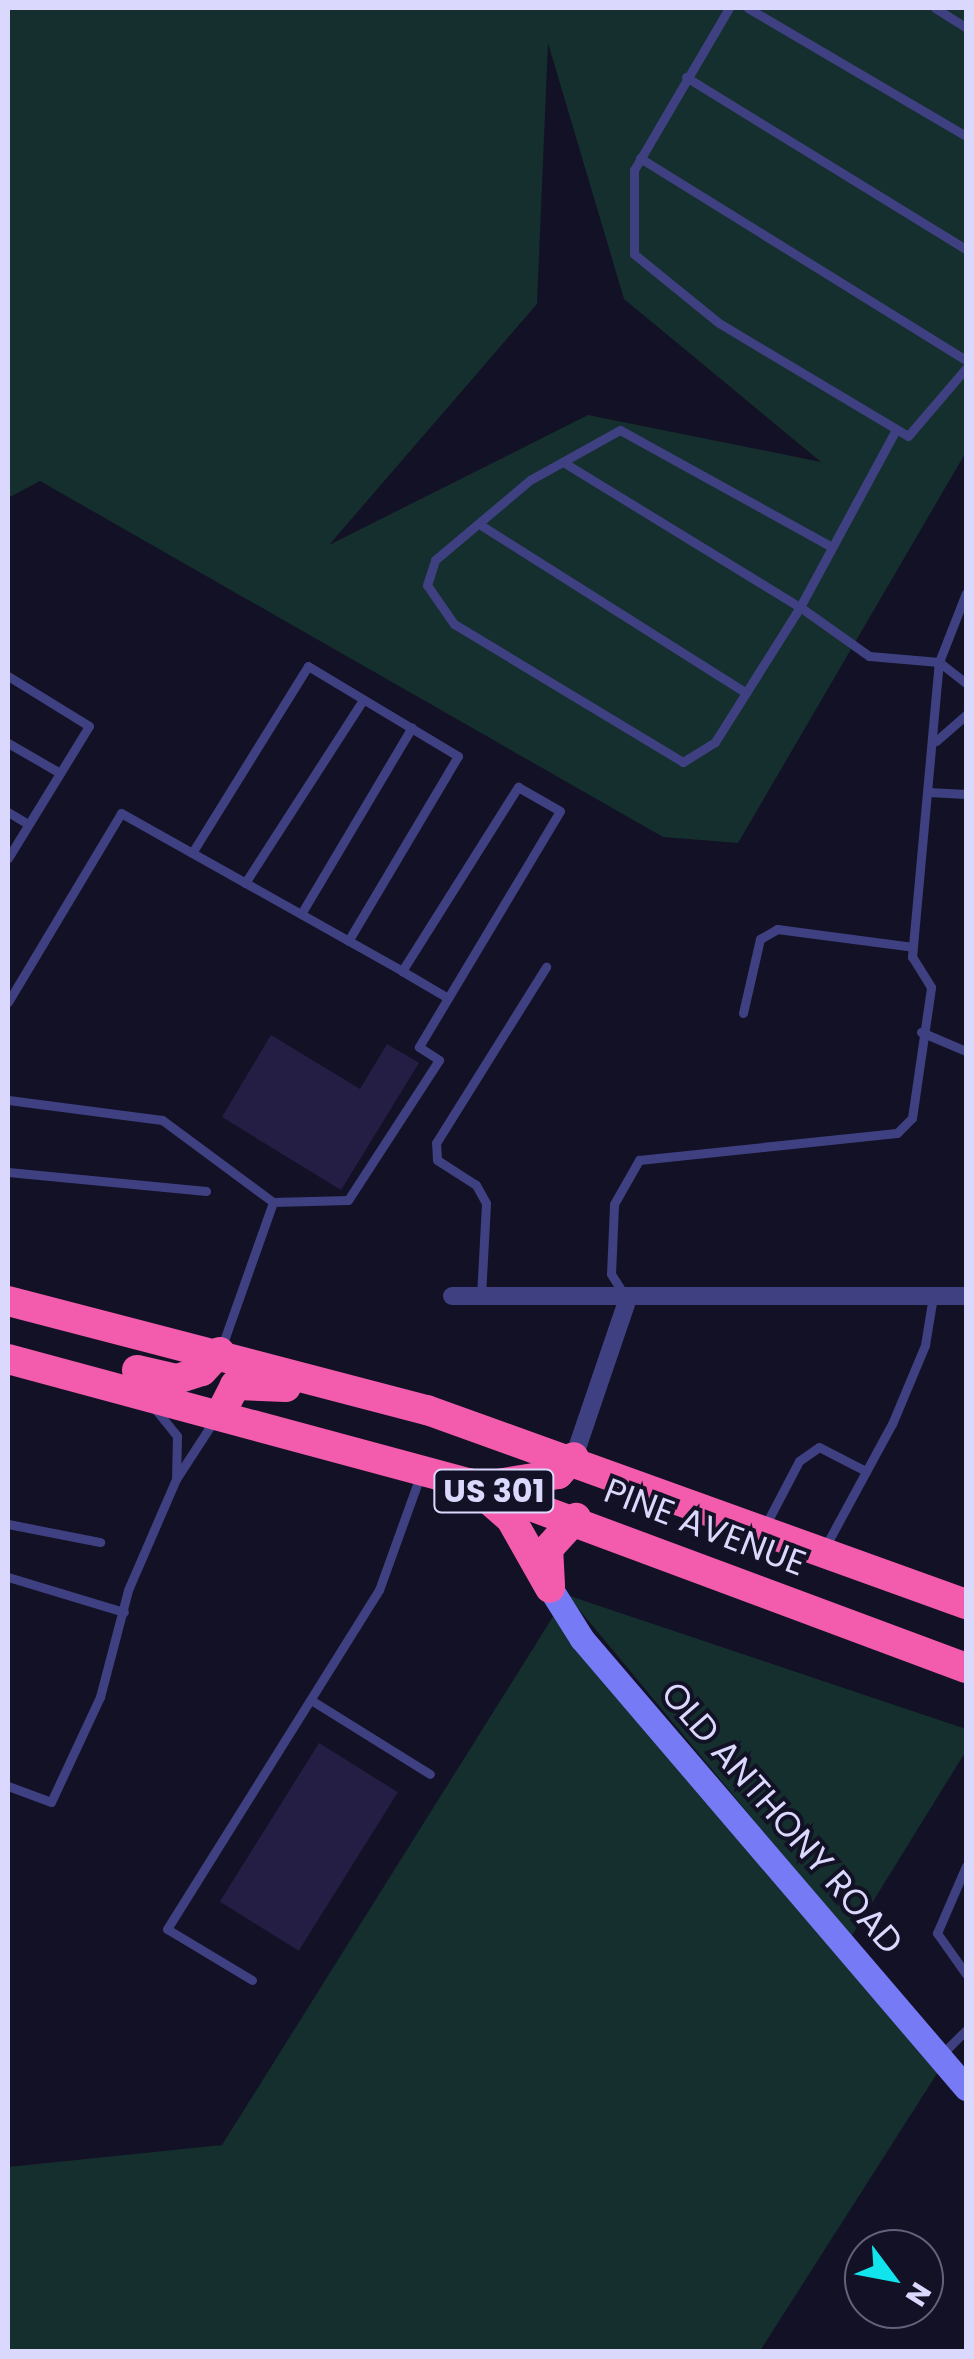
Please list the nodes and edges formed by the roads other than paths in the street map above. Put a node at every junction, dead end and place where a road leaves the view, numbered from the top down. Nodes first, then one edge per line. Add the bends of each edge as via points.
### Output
1 (730, 8) edge
2 (748, 8) edge
3 (936, 8) edge
4 (966, 27) edge
5 (686, 77) junction
6 (966, 136) edge
7 (640, 158) junction
8 (966, 249) edge
9 (966, 364) edge
10 (895, 432) junction
11 (563, 462) junction
12 (479, 524) junction
13 (830, 546) junction
14 (966, 593) edge
15 (800, 607) junction
16 (939, 662) junction
17 (8, 676) edge
18 (966, 682) edge
19 (746, 692) junction
20 (363, 700) junction
21 (966, 715) edge
22 (412, 727) junction
23 (936, 741) junction
24 (8, 743) edge
25 (60, 773) junction
26 (928, 792) junction
27 (966, 794) edge
28 (8, 812) edge
29 (28, 824) junction
30 (192, 853) junction
31 (8, 858) edge
32 (245, 883) junction
33 (301, 914) junction
34 (348, 941) junction
35 (913, 946) junction
36 (546, 967) dead end
37 (402, 971) junction
38 (448, 998) junction
39 (8, 1002) edge
40 (742, 1012) dead end
41 (921, 1032) junction
42 (966, 1050) edge
43 (8, 1100) edge
44 (8, 1172) edge
45 (206, 1192) dead end
46 (272, 1202) junction
47 (452, 1296) dead end
48 (481, 1296) junction
49 (933, 1296) junction
50 (966, 1296) edge
51 (628, 1298) junction
52 (8, 1301) edge
53 (8, 1340) edge
54 (220, 1352) junction
55 (8, 1359) edge
56 (131, 1389) junction
57 (427, 1410) junction
58 (222, 1412) junction
59 (574, 1458) junction
60 (422, 1469) junction
61 (866, 1471) junction
62 (176, 1479) junction
63 (469, 1483) junction
64 (576, 1518) junction
65 (8, 1524) edge
66 (765, 1526) junction
67 (100, 1542) dead end
68 (824, 1549) junction
69 (8, 1577) edge
70 (550, 1588) junction
71 (966, 1604) edge
72 (124, 1612) junction
73 (966, 1668) edge
74 (311, 1700) junction
75 (430, 1774) dead end
76 (10, 1787) edge
77 (8, 1800) edge
78 (966, 1866) edge
79 (966, 1974) edge
80 (252, 1980) dead end
81 (966, 2030) edge
82 (939, 2056) junction
83 (966, 2088) edge

1 - 5 lane
2 - 6 lane
3 - 4 lane
5 - 7 lane
5 - 8 lane
7 - 9 lane
7 - 10 lane via 634,254 646,271
9 - 10 lane via 932,416 908,436
10 - 13 lane
11 - 12 lane
11 - 13 lane via 620,430 636,432
11 - 15 lane
12 - 19 lane
12 - 19 lane via 435,560 426,585 433,603 557,693 683,762 714,742
13 - 15 lane
14 - 16 lane
15 - 16 lane via 869,656
15 - 19 lane
16 - 18 lane
16 - 23 lane
17 - 25 lane via 89,726
20 - 22 lane
20 - 30 lane via 308,666
20 - 32 lane
21 - 23 lane
22 - 33 lane
22 - 34 lane via 458,756
23 - 26 lane
24 - 25 lane
25 - 29 lane
26 - 27 lane
26 - 35 lane
28 - 29 lane
29 - 31 lane
30 - 32 lane
30 - 39 lane via 121,813
32 - 33 lane
33 - 34 lane
34 - 37 lane
35 - 40 lane via 777,929 760,939
35 - 41 lane via 913,962 932,980
36 - 48 lane via 436,1143 437,1160 476,1185 486,1204
37 - 38 lane
37 - 38 lane via 518,787 560,811
38 - 46 lane via 419,1048 439,1060 348,1200
41 - 42 lane
41 - 51 lane via 912,1118 897,1133 750,1155 654,1156 632,1166 612,1228 612,1280
43 - 46 lane via 162,1120
44 - 45 lane
46 - 54 lane
47 - 48 street
48 - 51 street
49 - 50 street
49 - 51 street
49 - 61 lane via 925,1345
51 - 59 street
52 - 54 highway, PINE AVENUE / US 301
53 - 54 highway via 177,1378 202,1372
54 - 57 highway, PINE AVENUE / US 301
55 - 56 highway, PINE AVENUE / US 301
56 - 58 highway, PINE AVENUE / US 301
56 - 62 lane via 176,1436
57 - 58 highway via 392,1420 262,1380 235,1385
57 - 59 highway, PINE AVENUE / US 301
58 - 60 highway, PINE AVENUE / US 301
58 - 62 lane
59 - 63 highway via 527,1484
59 - 66 highway, PINE AVENUE / US 301
60 - 63 highway, PINE AVENUE / US 301
60 - 74 lane via 379,1590
61 - 66 lane via 819,1447 799,1461
61 - 68 lane
62 - 72 lane
63 - 64 highway, PINE AVENUE / US 301
63 - 70 highway via 511,1519
64 - 70 highway via 548,1549
64 - 73 highway, PINE AVENUE / US 301
65 - 67 lane
66 - 68 highway, PINE AVENUE / US 301
68 - 71 highway, PINE AVENUE / US 301
69 - 72 lane
70 - 82 street, OLD ANTHONY ROAD via 582,1639
72 - 76 lane via 100,1696 51,1802
74 - 75 lane
74 - 80 lane via 167,1929
76 - 77 lane
78 - 79 lane via 937,1933
81 - 82 lane
82 - 83 street, OLD ANTHONY ROAD

